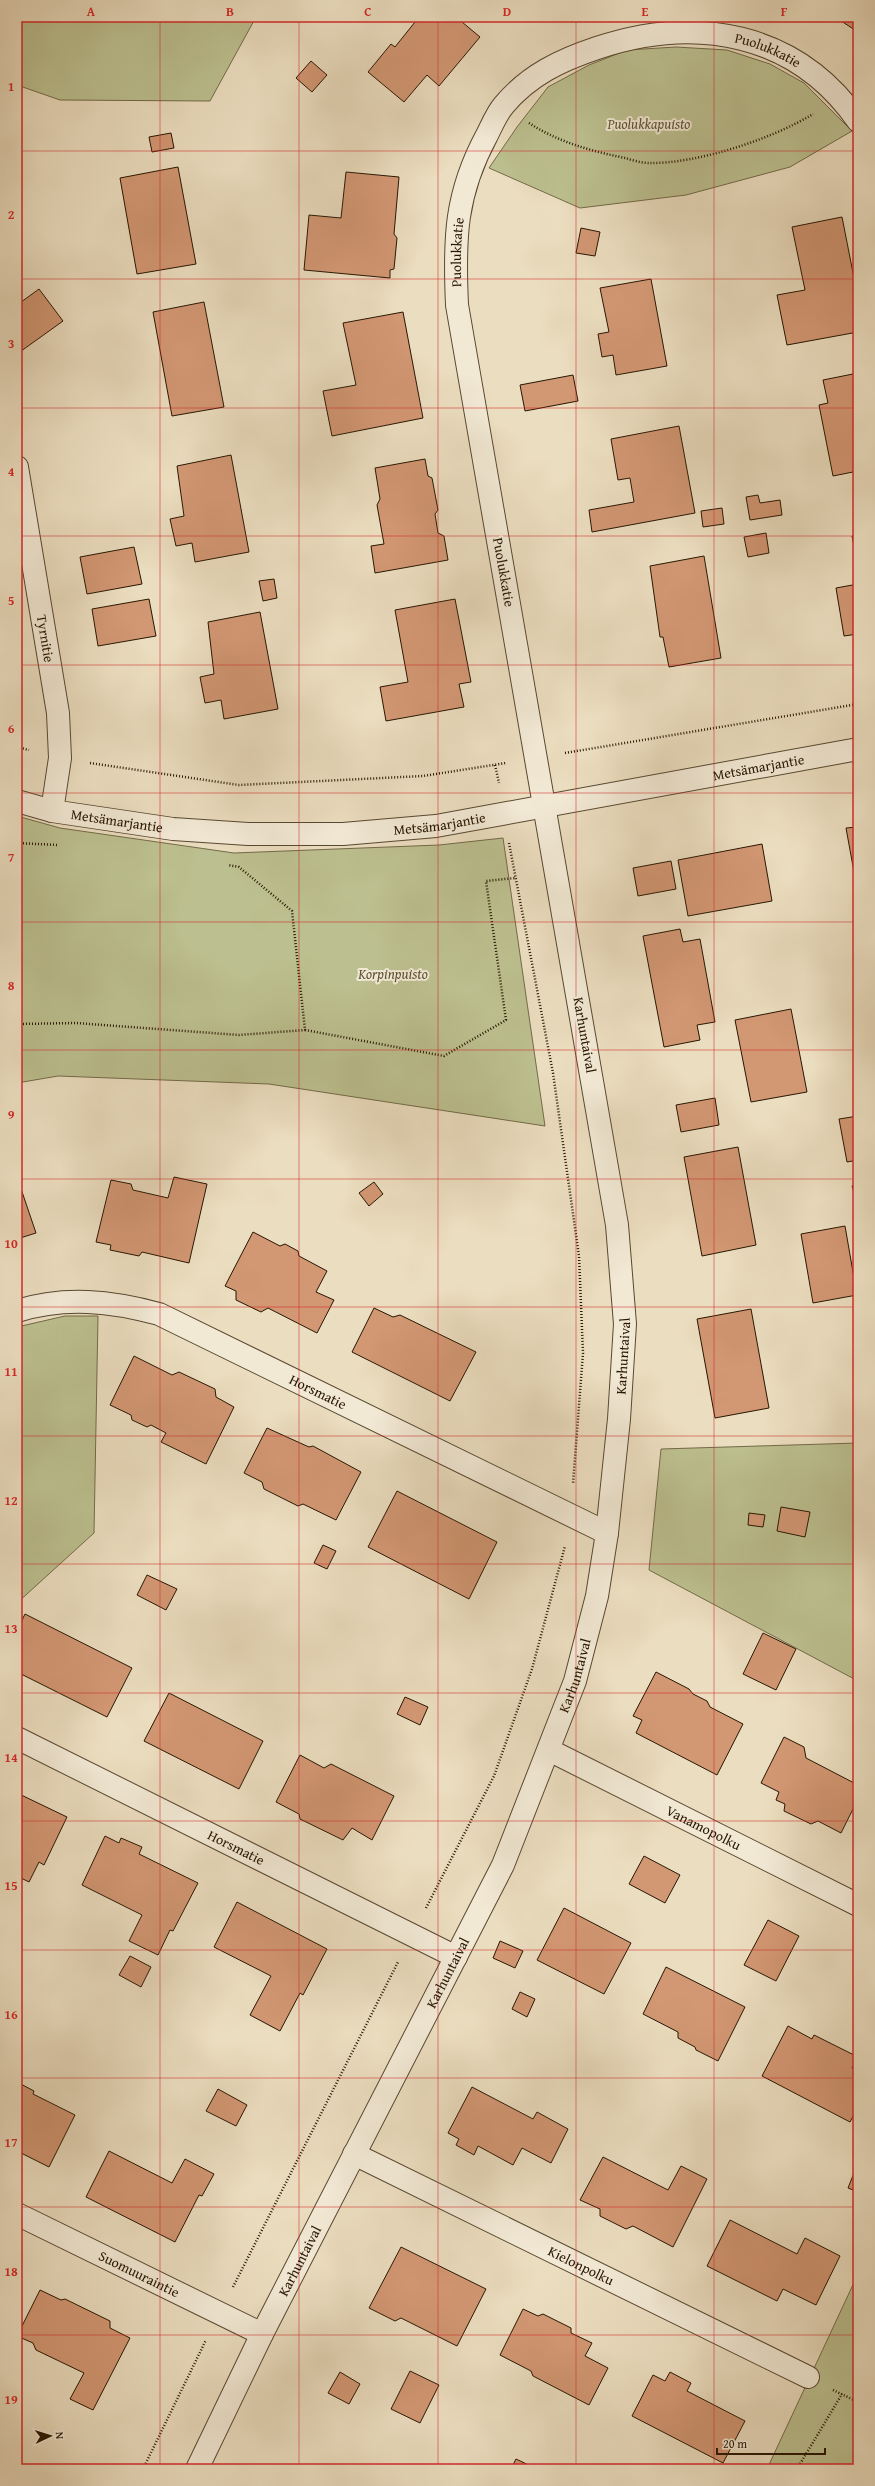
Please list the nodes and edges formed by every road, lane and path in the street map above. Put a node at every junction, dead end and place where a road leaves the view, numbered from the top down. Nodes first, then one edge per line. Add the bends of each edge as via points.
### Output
1 (842, 97) junction
2 (503, 106) junction
3 (858, 121) edge
4 (17, 467) edge
5 (858, 704) edge
6 (17, 747) edge
7 (858, 749) edge
8 (60, 758) junction
9 (537, 758) junction
10 (495, 765) junction
11 (17, 801) edge
12 (546, 806) junction
13 (52, 811) junction
14 (505, 815) junction
15 (17, 843) edge
16 (61, 845) dead end
17 (223, 864) dead end
18 (515, 878) junction
19 (17, 1024) edge
20 (304, 1030) junction
21 (17, 1311) edge
22 (569, 1514) junction
23 (607, 1533) junction
24 (17, 1738) edge
25 (549, 1750) junction
26 (858, 1905) edge
27 (412, 1935) junction
28 (456, 1957) junction
29 (354, 2154) junction
30 (17, 2214) edge
31 (219, 2314) junction
32 (262, 2334) junction
33 (808, 2377) dead end
34 (842, 2394) dead end
35 (143, 2469) edge
36 (198, 2469) edge
37 (797, 2469) edge

1 - 2 path via 797,124 744,145 685,159 648,163 600,153 550,137
1 - 2 street, Puolukkatie via 811,70 771,47 731,35 690,32 654,33 621,40 555,64 528,81
1 - 3 street, Puolukkatie
2 - 9 street, Puolukkatie via 472,163 458,211 455,256 457,305
4 - 8 street, Tyrnitie via 58,713
5 - 9 path
6 - 8 path
7 - 12 street, Metsämarjantie
8 - 10 path via 239,786 423,776
8 - 13 street, Tyrnitie
9 - 10 path
9 - 12 street, Puolukkatie
10 - 14 path
11 - 13 street, Metsämarjantie
12 - 14 street, Metsämarjantie
12 - 23 street, Karhuntaival via 618,1225 625,1324 619,1419
13 - 14 street, Metsämarjantie via 173,829 248,834 343,834 436,826
14 - 18 path
15 - 16 path
17 - 20 path via 239,867 292,911
18 - 20 path via 486,881 506,1020 444,1056
18 - 22 path via 553,1073 579,1256 583,1352 576,1464
19 - 20 path via 76,1023 239,1035
21 - 22 street, Horsmatie via 61,1302 94,1301 127,1305 158,1314
22 - 23 street, Horsmatie
22 - 27 path via 565,1545 532,1669 494,1776
23 - 25 street, Karhuntaival via 597,1596 575,1681
24 - 27 street, Horsmatie
25 - 26 street, Vanamopolku
25 - 28 street, Karhuntaival via 503,1865
27 - 28 street, Horsmatie
27 - 31 path
28 - 29 street, Karhuntaival
29 - 32 street, Karhuntaival
29 - 33 street, Kielonpolku
30 - 31 street, Suomuuraintie
31 - 32 street, Suomuuraintie
31 - 35 path
32 - 36 street, Karhuntaival
34 - 37 path

